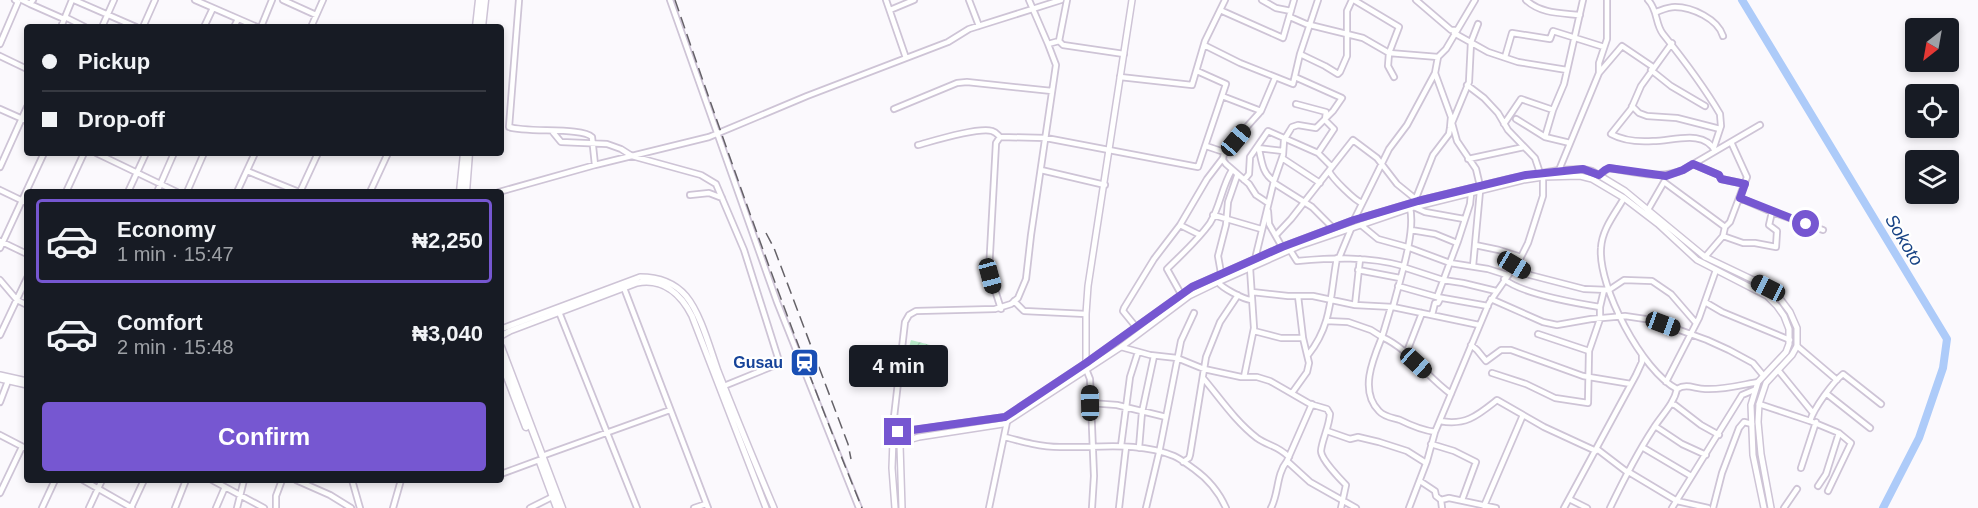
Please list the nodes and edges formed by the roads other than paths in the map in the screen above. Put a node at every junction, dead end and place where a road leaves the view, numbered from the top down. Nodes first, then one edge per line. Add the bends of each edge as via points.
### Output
1 (15, 0) edge
2 (22, 0) edge
3 (73, 0) edge
4 (114, 0) edge
5 (155, 0) edge
6 (195, 0) edge
7 (272, 0) edge
8 (283, 0) edge
9 (322, 0) edge
10 (479, 0) edge
11 (485, 0) edge
12 (519, 0) edge
13 (670, 0) edge
14 (886, 0) edge
15 (914, 0) edge
16 (969, 0) edge
17 (1029, 0) edge
18 (1061, 0) edge
19 (1067, 0) edge
20 (1132, 0) edge
21 (1225, 0) edge
22 (1262, 0) edge
23 (1294, 0) edge
24 (1318, 0) edge
25 (1353, 0) edge
26 (1416, 0) edge
27 (1475, 0) edge
28 (1583, 0) edge
29 (1607, 0) edge
30 (1648, 0) edge
31 (1529, 1) edge
32 (32, 2) edge
33 (213, 8) junction
34 (1033, 9) junction
35 (890, 10) junction
36 (1220, 10) junction
37 (1656, 12) junction
38 (108, 14) junction
39 (1291, 14) junction
40 (316, 15) junction
41 (1580, 15) junction
42 (65, 18) junction
43 (237, 19) junction
44 (62, 24) edge
45 (78, 24) edge
46 (103, 24) edge
47 (130, 24) edge
48 (144, 24) edge
49 (205, 24) edge
50 (235, 24) edge
51 (251, 24) edge
52 (260, 24) edge
53 (312, 24) edge
54 (476, 24) edge
55 (482, 24) edge
56 (1310, 24) junction
57 (1478, 24) dead end
58 (979, 26) junction
59 (1455, 32) junction
60 (1346, 33) junction
61 (1723, 36) dead end
62 (1575, 39) junction
63 (1059, 41) junction
64 (1471, 42) junction
65 (1672, 43) junction
66 (0, 44) edge
67 (1048, 44) junction
68 (1204, 45) junction
69 (1604, 47) junction
70 (1389, 52) junction
71 (1124, 54) junction
72 (1300, 54) junction
73 (0, 56) edge
74 (1438, 57) junction
75 (1505, 57) junction
76 (906, 58) junction
77 (24, 68) edge
78 (1652, 69) junction
79 (1567, 70) junction
80 (1197, 71) junction
81 (1435, 73) junction
82 (1599, 73) junction
83 (1120, 77) junction
84 (1295, 77) junction
85 (1394, 77) dead end
86 (1275, 78) junction
87 (1467, 85) junction
88 (1052, 91) junction
89 (1222, 96) junction
90 (1296, 104) dead end
91 (1632, 106) junction
92 (1705, 106) dead end
93 (0, 109) edge
94 (894, 109) dead end
95 (1553, 110) junction
96 (1261, 111) junction
97 (1516, 119) dead end
98 (24, 120) edge
99 (1325, 120) junction
100 (24, 122) edge
101 (1451, 122) junction
102 (1504, 124) junction
103 (1760, 125) dead end
104 (1720, 129) junction
105 (552, 131) junction
106 (716, 134) junction
107 (1000, 137) junction
108 (1545, 137) junction
109 (1046, 138) junction
110 (1286, 140) junction
111 (1731, 142) junction
112 (1570, 143) junction
113 (593, 144) junction
114 (918, 145) dead end
115 (1206, 146) junction
116 (1258, 147) junction
117 (1524, 147) junction
118 (1714, 149) junction
119 (1110, 150) junction
120 (1283, 151) junction
121 (1318, 153) junction
122 (1224, 155) junction
123 (43, 156) edge
124 (83, 156) edge
125 (102, 156) edge
126 (145, 156) edge
127 (173, 156) edge
128 (203, 156) edge
129 (254, 156) edge
130 (317, 156) edge
131 (387, 156) edge
132 (464, 156) edge
133 (469, 156) edge
134 (632, 156) junction
135 (1282, 158) junction
136 (1468, 159) junction
137 (1383, 164) junction
138 (1693, 164) junction
139 (595, 165) junction
140 (0, 167) edge
141 (1331, 169) junction
142 (1041, 170) junction
143 (1232, 170) junction
144 (1559, 170) junction
145 (247, 171) junction
146 (137, 173) junction
147 (1541, 175) junction
148 (1599, 175) junction
149 (1238, 176) junction
150 (1665, 179) junction
151 (1244, 180) junction
152 (1274, 182) junction
153 (1320, 183) junction
154 (160, 184) junction
155 (1745, 184) junction
156 (1105, 185) junction
157 (1480, 188) junction
158 (30, 189) edge
159 (67, 189) edge
160 (129, 189) edge
161 (158, 189) edge
162 (171, 189) edge
163 (188, 189) edge
164 (238, 189) edge
165 (292, 189) edge
166 (300, 189) edge
167 (371, 189) edge
168 (460, 189) edge
169 (466, 189) edge
170 (0, 190) edge
171 (504, 191) edge
172 (1471, 194) junction
173 (690, 195) dead end
174 (1624, 198) junction
175 (1740, 198) junction
176 (724, 200) junction
177 (1417, 200) junction
178 (24, 202) edge
179 (1305, 202) junction
180 (1362, 203) junction
181 (24, 204) edge
182 (1268, 206) junction
183 (1412, 208) junction
184 (1648, 208) junction
185 (1772, 212) junction
186 (1213, 215) junction
187 (1227, 219) junction
188 (1464, 219) junction
189 (1354, 220) junction
190 (1180, 225) junction
191 (1361, 225) junction
192 (1725, 227) junction
193 (1334, 228) junction
194 (1261, 229) junction
195 (1351, 229) junction
196 (1411, 230) junction
197 (1823, 230) dead end
198 (1200, 235) junction
199 (1276, 235) junction
200 (1723, 236) junction
201 (2, 242) edge
202 (1457, 243) junction
203 (1475, 245) junction
204 (1282, 247) junction
205 (1407, 247) junction
206 (0, 248) edge
207 (1290, 250) junction
208 (24, 253) edge
209 (1521, 257) junction
210 (1705, 257) junction
211 (1338, 258) junction
212 (1360, 259) junction
213 (1255, 260) junction
214 (1450, 263) junction
215 (1514, 265) junction
216 (1403, 266) junction
217 (1473, 266) junction
218 (1250, 268) junction
219 (1358, 270) junction
220 (1716, 270) junction
221 (1221, 273) junction
222 (1506, 277) junction
223 (1400, 278) junction
224 (0, 279) edge
225 (1443, 280) junction
226 (1218, 282) junction
227 (24, 285) edge
228 (1398, 286) junction
229 (624, 288) junction
230 (1606, 290) junction
231 (1496, 291) junction
232 (1252, 292) junction
233 (1181, 294) junction
234 (1238, 295) junction
235 (1298, 296) junction
236 (1437, 297) junction
237 (1491, 299) junction
238 (17, 300) junction
239 (1251, 300) junction
240 (1332, 300) junction
241 (1014, 302) junction
242 (1705, 302) junction
243 (24, 303) edge
244 (1354, 305) junction
245 (1488, 306) junction
246 (1392, 307) junction
247 (1599, 307) junction
248 (1001, 309) junction
249 (559, 312) junction
250 (1194, 313) dead end
251 (1422, 313) junction
252 (1086, 314) junction
253 (1432, 315) junction
254 (1620, 318) junction
255 (1600, 319) junction
256 (696, 320) junction
257 (1326, 321) junction
258 (1696, 323) junction
259 (1479, 325) junction
260 (1792, 325) junction
261 (504, 327) edge
262 (1136, 327) junction
263 (1254, 331) junction
264 (1790, 333) junction
265 (504, 334) edge
266 (1538, 334) dead end
267 (1690, 334) junction
268 (0, 335) edge
269 (1798, 335) junction
270 (1382, 337) junction
271 (1303, 339) junction
272 (1790, 341) junction
273 (1471, 345) junction
274 (1797, 345) junction
275 (1121, 346) junction
276 (1589, 351) junction
277 (1138, 352) junction
278 (1406, 354) junction
279 (1308, 355) junction
280 (1642, 355) junction
281 (504, 356) edge
282 (1154, 356) junction
283 (1176, 358) junction
284 (1086, 366) junction
285 (504, 368) edge
286 (1204, 369) junction
287 (1778, 370) junction
288 (1492, 373) dead end
289 (1763, 375) junction
290 (0, 377) edge
291 (1244, 377) junction
292 (1588, 377) junction
293 (1203, 378) junction
294 (1837, 380) junction
295 (9, 381) junction
296 (1758, 381) junction
297 (24, 382) edge
298 (1666, 382) junction
299 (24, 383) edge
300 (1631, 384) junction
301 (724, 386) junction
302 (1677, 389) junction
303 (1754, 390) junction
304 (1292, 393) junction
305 (1827, 393) junction
306 (1451, 394) junction
307 (0, 402) edge
308 (1090, 403) junction
309 (1312, 404) junction
310 (1671, 404) junction
311 (1759, 404) junction
312 (1881, 404) dead end
313 (1126, 407) junction
314 (670, 410) junction
315 (1142, 412) junction
316 (1813, 413) junction
317 (1523, 415) junction
318 (1166, 417) junction
319 (1440, 420) junction
320 (1813, 421) junction
321 (1007, 422) junction
322 (1752, 424) junction
323 (1654, 426) junction
324 (1870, 428) dead end
325 (1327, 431) junction
326 (606, 432) junction
327 (1435, 432) junction
328 (898, 433) junction
329 (1839, 433) junction
330 (0, 435) edge
331 (1719, 435) junction
332 (1005, 437) junction
333 (893, 440) junction
334 (902, 443) junction
335 (1431, 444) junction
336 (1092, 445) junction
337 (24, 447) edge
338 (1124, 447) junction
339 (1642, 447) junction
340 (1139, 448) junction
341 (24, 450) edge
342 (1596, 450) junction
343 (1160, 453) junction
344 (1706, 455) junction
345 (540, 458) junction
346 (1288, 459) junction
347 (1183, 462) junction
348 (1426, 463) junction
349 (1801, 468) dead end
350 (1627, 472) junction
351 (504, 473) edge
352 (1691, 476) junction
353 (1420, 481) junction
354 (54, 483) edge
355 (88, 483) edge
356 (101, 483) edge
357 (143, 483) edge
358 (185, 483) edge
359 (218, 483) edge
360 (243, 483) edge
361 (281, 483) edge
362 (303, 483) edge
363 (353, 483) edge
364 (400, 483) edge
365 (1818, 486) dead end
366 (225, 487) junction
367 (98, 489) junction
368 (1797, 489) dead end
369 (1828, 491) dead end
370 (0, 493) edge
371 (241, 495) junction
372 (552, 497) junction
373 (1569, 499) junction
374 (1442, 500) junction
375 (1462, 500) junction
376 (1677, 501) junction
377 (1343, 502) junction
378 (707, 506) edge
379 (1484, 506) junction
380 (42, 508) edge
381 (89, 508) edge
382 (131, 508) edge
383 (175, 508) edge
384 (216, 508) edge
385 (237, 508) edge
386 (264, 508) edge
387 (276, 508) edge
388 (351, 508) edge
389 (360, 508) edge
390 (393, 508) edge
391 (530, 508) edge
392 (557, 508) edge
393 (562, 508) edge
394 (637, 508) edge
395 (694, 508) edge
396 (766, 508) edge
397 (774, 508) edge
398 (859, 508) edge
399 (895, 508) edge
400 (902, 508) edge
401 (989, 508) edge
402 (1092, 508) edge
403 (1119, 508) edge
404 (1146, 508) edge
405 (1226, 508) edge
406 (1271, 508) edge
407 (1341, 508) edge
408 (1356, 508) edge
409 (1409, 508) edge
410 (1442, 508) edge
411 (1496, 508) edge
412 (1564, 508) edge
413 (1587, 508) edge
414 (1610, 508) edge
415 (1672, 508) edge
416 (1708, 508) edge
417 (1713, 508) edge
418 (1764, 508) edge
419 (1771, 508) edge
420 (1784, 508) edge

1 - 66 street via 17,9
2 - 32 street
3 - 38 street
3 - 42 street
4 - 38 street
5 - 48 street
6 - 33 street
7 - 52 street
8 - 40 street
9 - 40 street
10 - 54 main road
11 - 55 main road
12 - 105 street via 508,125
13 - 106 street
14 - 35 street
15 - 35 street
16 - 58 street
17 - 34 street
18 - 34 street
19 - 63 street
20 - 71 street
21 - 36 street
22 - 39 street
23 - 39 street
24 - 56 street
25 - 60 street via 1347,11
25 - 70 street via 1399,27
26 - 59 street
27 - 59 street
28 - 41 street
29 - 69 street
30 - 37 street
31 - 41 street via 1551,13
32 - 42 street
33 - 43 street
33 - 49 street
34 - 58 street
34 - 67 street
35 - 76 street
36 - 39 street via 1283,38
36 - 68 street
37 - 61 street via 1674,7 1691,11 1712,21
37 - 65 street via 1661,32
38 - 46 street
38 - 47 street
39 - 56 street
40 - 53 street
41 - 62 street
42 - 44 street
42 - 45 street
43 - 50 street
43 - 51 street
56 - 60 street
56 - 72 street
57 - 64 street
58 - 76 street
59 - 64 street
59 - 74 street
60 - 70 street
60 - 72 street via 1347,56 1338,74
62 - 69 street
62 - 75 street via 1553,31 1550,39 1512,33
62 - 79 street
63 - 67 street
63 - 71 street via 1063,45
64 - 75 street
64 - 87 street
65 - 78 street
65 - 104 street via 1720,114
67 - 88 street via 1056,65
68 - 80 street
68 - 86 street
69 - 82 street
70 - 74 street
70 - 85 street via 1388,66
71 - 83 street
72 - 84 street
73 - 77 street
74 - 81 street
75 - 79 street
76 - 106 street
78 - 82 street via 1622,46
78 - 91 street
78 - 92 street via 1671,86
79 - 95 street
80 - 83 street via 1190,85
80 - 89 street via 1226,84
81 - 101 street
81 - 137 street
82 - 112 street
83 - 119 street
84 - 86 street via 1293,84
84 - 99 street via 1342,98
86 - 96 street
87 - 101 street
87 - 102 street via 1484,98
88 - 94 street via 957,83
88 - 109 street
89 - 96 street
89 - 115 street
90 - 99 street via 1326,112
91 - 104 street via 1647,116 1677,118
91 - 118 street via 1611,133 1613,136 1642,141 1693,138 1706,141
93 - 98 street
95 - 102 street via 1521,99
95 - 108 street
96 - 122 street
97 - 108 street
99 - 110 street via 1316,128 1292,127
99 - 121 street via 1334,129
100 - 140 street
101 - 136 street
101 - 177 street via 1449,134 1433,155
102 - 117 street
103 - 111 street
104 - 118 street
105 - 113 street via 561,142
105 - 113 street via 586,132
106 - 134 street
106 - 398 street via 777,302
107 - 109 street
107 - 114 street via 986,131
107 - 248 street via 996,143 989,271
108 - 112 street
109 - 119 street
109 - 142 street
110 - 116 street via 1268,130
110 - 120 street
110 - 121 street
111 - 118 street
111 - 155 street via 1746,174
112 - 144 street
113 - 134 street via 612,146
113 - 139 street
115 - 119 street via 1198,167
115 - 122 street
116 - 120 street
116 - 151 street via 1250,157 1250,174
116 - 152 street via 1264,171
117 - 136 street
117 - 147 street via 1535,158
118 - 138 street
119 - 156 street
120 - 135 street
121 - 141 street
122 - 143 street via 1223,160
122 - 190 street
123 - 158 street
124 - 159 street
125 - 146 street
126 - 146 street
127 - 154 street
128 - 163 street
129 - 145 street
130 - 166 street
131 - 167 street
132 - 168 main road
133 - 169 main road
134 - 139 street
134 - 176 street via 701,175 716,184
135 - 152 street
135 - 153 street
136 - 157 street via 1478,173
137 - 141 street via 1353,141
137 - 177 street
137 - 180 street
138 - 150 street
138 - 155 street via 1721,179
139 - 171 street
141 - 153 street
141 - 180 street via 1331,177
142 - 156 street
142 - 241 street via 1026,279
143 - 149 street
143 - 186 street
144 - 147 street
144 - 148 street via 1583,169
145 - 164 street
145 - 165 street
146 - 154 street
146 - 160 street
147 - 157 street
147 - 174 street via 1589,178
147 - 209 street via 1543,196
148 - 150 street via 1609,168
148 - 184 street
149 - 151 street
149 - 187 street via 1228,202
150 - 184 street
150 - 192 street
151 - 182 street
152 - 179 street
152 - 182 street
153 - 179 street
154 - 161 street
154 - 162 street
155 - 175 street
156 - 252 street
157 - 172 street
157 - 177 street
157 - 203 street
170 - 178 street
172 - 183 street
172 - 188 street
173 - 176 street via 710,193
174 - 220 street via 1691,255
174 - 230 street via 1602,237
175 - 185 street
175 - 192 street
176 - 301 street via 779,363
177 - 189 street
179 - 193 street
179 - 199 street
180 - 189 street
181 - 201 street
182 - 194 street
182 - 199 street via 1269,224
183 - 188 street
183 - 191 street
183 - 196 street
184 - 210 street
185 - 197 street
185 - 200 street via 1769,225 1777,231 1776,247
186 - 187 street
186 - 198 street
187 - 194 street
187 - 221 street via 1218,256
188 - 202 street
189 - 193 street
190 - 198 street
190 - 262 street via 1123,311
191 - 195 street
191 - 205 street via 1378,238
192 - 200 street
193 - 204 street
194 - 213 street
195 - 207 street
195 - 211 street
196 - 202 street
196 - 205 street
198 - 233 street via 1167,269
199 - 204 street
200 - 210 street
201 - 206 street
201 - 208 street
202 - 214 street
203 - 209 street
203 - 217 street
204 - 213 street
205 - 214 street
205 - 216 street
207 - 211 street via 1297,261
207 - 218 street
209 - 215 street
210 - 260 street via 1768,288 1790,312
211 - 212 street
211 - 240 street
212 - 216 street
212 - 219 street
213 - 221 street
214 - 217 street
214 - 225 street
215 - 222 street
215 - 230 street via 1535,276 1584,289
216 - 223 street
216 - 225 street
217 - 222 street
218 - 226 street
218 - 232 street
219 - 223 street
219 - 244 street
220 - 242 street
220 - 260 street via 1767,296
221 - 233 street
222 - 231 street
222 - 247 street via 1511,284 1546,296
223 - 228 street
224 - 238 street
225 - 231 street
225 - 236 street
226 - 234 street
226 - 275 street via 1189,296
227 - 238 street
228 - 236 street
228 - 246 street
229 - 249 street
229 - 256 street via 645,281 663,285 680,297
229 - 314 street
230 - 247 street
230 - 254 street
230 - 258 street via 1624,280 1652,281 1671,294
231 - 237 street
232 - 235 street
232 - 239 street
233 - 262 street
234 - 239 street
234 - 286 street via 1220,322
235 - 240 street
235 - 271 street
236 - 245 street
236 - 253 street via 1440,299
237 - 245 street
237 - 255 street via 1557,325
238 - 243 street
238 - 268 street
239 - 263 street
240 - 244 street
240 - 257 street
241 - 248 street
241 - 252 street via 1024,310
242 - 258 street
242 - 272 street
244 - 246 street
245 - 259 street
246 - 251 street
246 - 270 street
247 - 255 street
248 - 328 street via 916,311 909,315 894,417
249 - 265 street
249 - 326 street
250 - 283 street
251 - 253 street
251 - 278 street
252 - 284 street
253 - 259 street
254 - 255 street
254 - 267 street via 1652,320
254 - 280 street
255 - 276 street
256 - 261 street via 687,298 676,286 640,277
256 - 301 street
256 - 396 street
257 - 270 street via 1348,322
257 - 279 street via 1320,341
258 - 267 street
259 - 273 street
260 - 264 street
260 - 269 street
262 - 284 street
263 - 271 street
263 - 291 street
264 - 269 street
264 - 272 street
266 - 276 street
267 - 289 street via 1753,363
267 - 298 street
269 - 274 street
270 - 278 street
270 - 327 street via 1369,375 1369,390 1379,412
271 - 279 street
272 - 289 street via 1786,352
273 - 292 street via 1486,361 1501,350 1512,350
273 - 306 street
274 - 287 street
274 - 294 street
275 - 277 street
275 - 284 street
276 - 292 street
277 - 282 street
277 - 313 street
278 - 306 street
279 - 304 street via 1307,372
280 - 298 street
280 - 300 street
281 - 345 main road
282 - 283 street
282 - 315 street
283 - 286 street
283 - 318 street
284 - 308 street
284 - 321 street
284 - 328 street via 1005,417
285 - 345 main road
286 - 291 street
286 - 293 street
287 - 311 street via 1762,390
287 - 316 street
288 - 292 street via 1555,398 1587,404
289 - 296 street
290 - 295 street
290 - 297 street
291 - 304 street via 1264,379
292 - 300 street
293 - 346 street via 1240,423
293 - 347 street via 1189,459
294 - 305 street
294 - 312 street via 1845,375
295 - 299 street
295 - 307 street
296 - 302 street via 1731,387
296 - 303 street
298 - 302 street
300 - 342 street
301 - 397 street
302 - 310 street
303 - 322 street
303 - 331 street via 1742,396
304 - 309 street
305 - 316 street
305 - 324 street
306 - 319 street
308 - 313 street
308 - 336 street
309 - 325 street via 1329,411
309 - 346 street
310 - 323 street
310 - 331 street
311 - 320 street
311 - 419 street via 1761,454
313 - 315 street
313 - 338 street
314 - 326 street
314 - 378 street
315 - 318 street
315 - 340 street
316 - 320 street
317 - 319 street via 1497,400 1463,422
317 - 342 street
317 - 379 street
318 - 343 street
319 - 327 street
320 - 329 street
320 - 349 street
321 - 332 street
321 - 334 street
322 - 417 street via 1744,422 1739,428
322 - 418 street via 1753,455
323 - 339 street
323 - 344 street
325 - 348 street via 1389,445
325 - 377 street via 1322,456 1346,485
326 - 345 street
326 - 394 street
327 - 335 street
328 - 333 street
328 - 334 street via 904,435
329 - 365 street via 1826,474
329 - 369 street via 1851,445
330 - 337 street
331 - 344 street
332 - 336 street via 1060,447
332 - 401 street
333 - 334 street
333 - 399 street
334 - 400 street
335 - 348 street
335 - 375 street via 1476,462
336 - 338 street
336 - 402 street
338 - 340 street
338 - 403 street
339 - 350 street
339 - 352 street
340 - 343 street
341 - 370 street
342 - 350 street
342 - 373 street
343 - 347 street
343 - 404 street
344 - 352 street
345 - 351 street
345 - 372 main road
345 - 393 main road
346 - 377 street via 1304,478
346 - 406 street
347 - 405 street via 1217,490
348 - 353 street
350 - 376 street
350 - 414 street
352 - 376 street
353 - 374 street
353 - 409 street
354 - 380 street
355 - 367 street
356 - 367 street
357 - 382 street
358 - 383 street
359 - 366 street
360 - 371 street
361 - 387 street
362 - 388 street
363 - 389 street
364 - 390 street
366 - 371 street
366 - 384 street
367 - 381 street
367 - 382 street
368 - 420 street
371 - 385 street
371 - 386 street
372 - 391 street
372 - 392 main road
373 - 412 street
373 - 413 street
374 - 375 street
374 - 410 street
375 - 379 street
376 - 415 street
376 - 416 street
377 - 407 street
377 - 408 street
378 - 395 street
379 - 411 street

